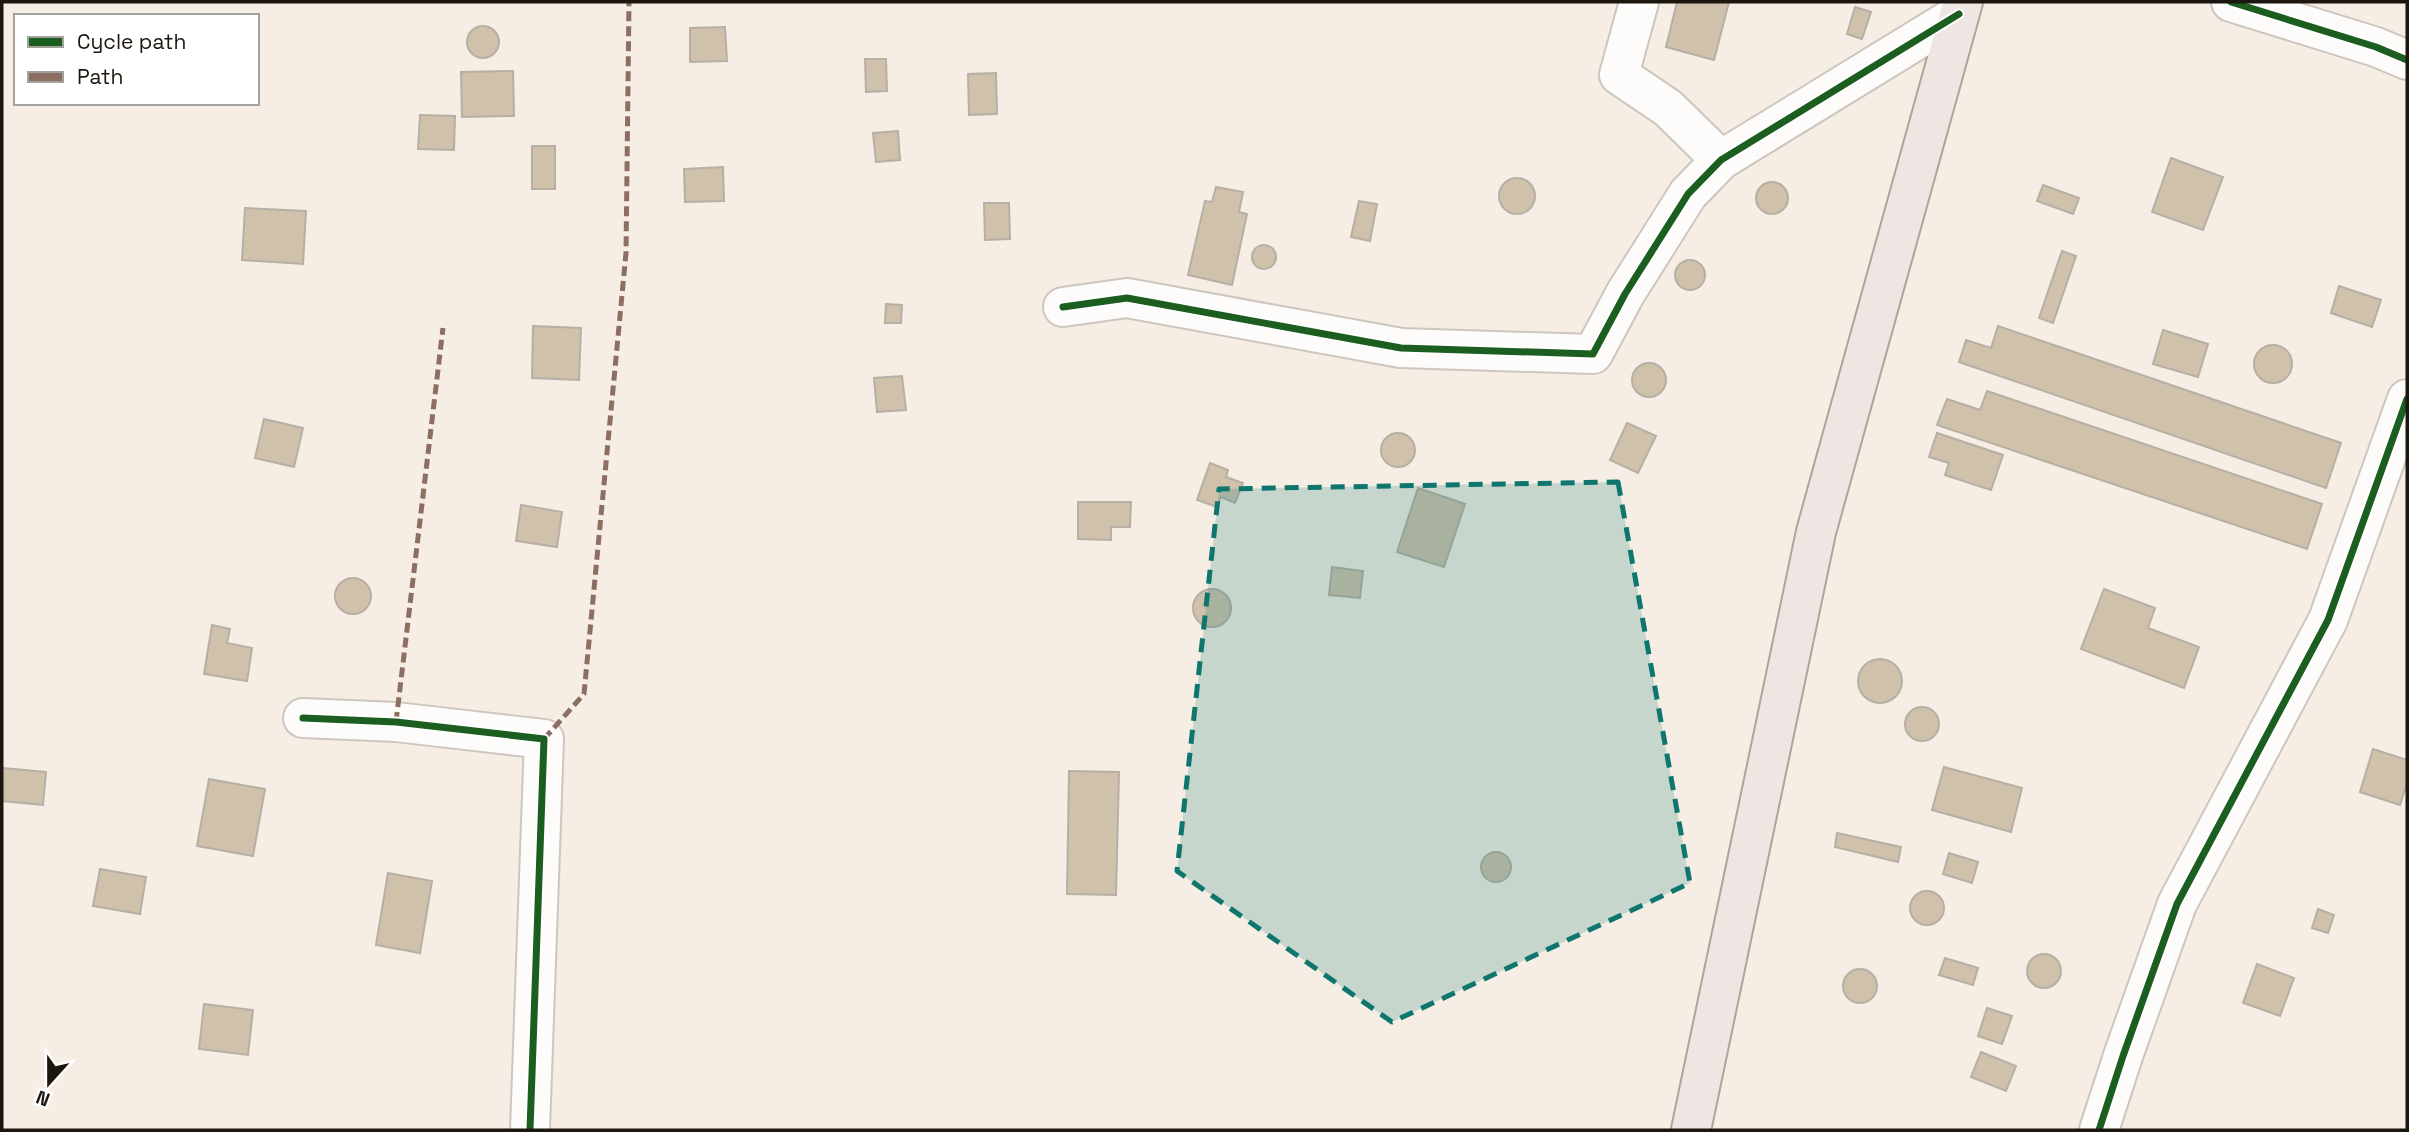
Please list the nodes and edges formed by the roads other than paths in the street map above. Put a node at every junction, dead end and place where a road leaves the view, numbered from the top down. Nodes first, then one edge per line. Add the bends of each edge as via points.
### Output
1 (1639, 2) edge
2 (2231, 2) edge
3 (1961, 8) edge
4 (2407, 60) edge
5 (1721, 160) junction
6 (1063, 307) dead end
7 (2407, 399) edge
8 (303, 718) dead end
9 (530, 1130) edge
10 (1691, 1130) edge
11 (2099, 1130) edge

1 - 5 street via 1619,75 1668,108
2 - 4 street
3 - 5 street
3 - 10 main road via 1816,532
5 - 6 street via 1688,194 1593,354 1401,348 1127,298
7 - 11 street via 2328,620 2178,904
8 - 9 street via 396,722 544,739

